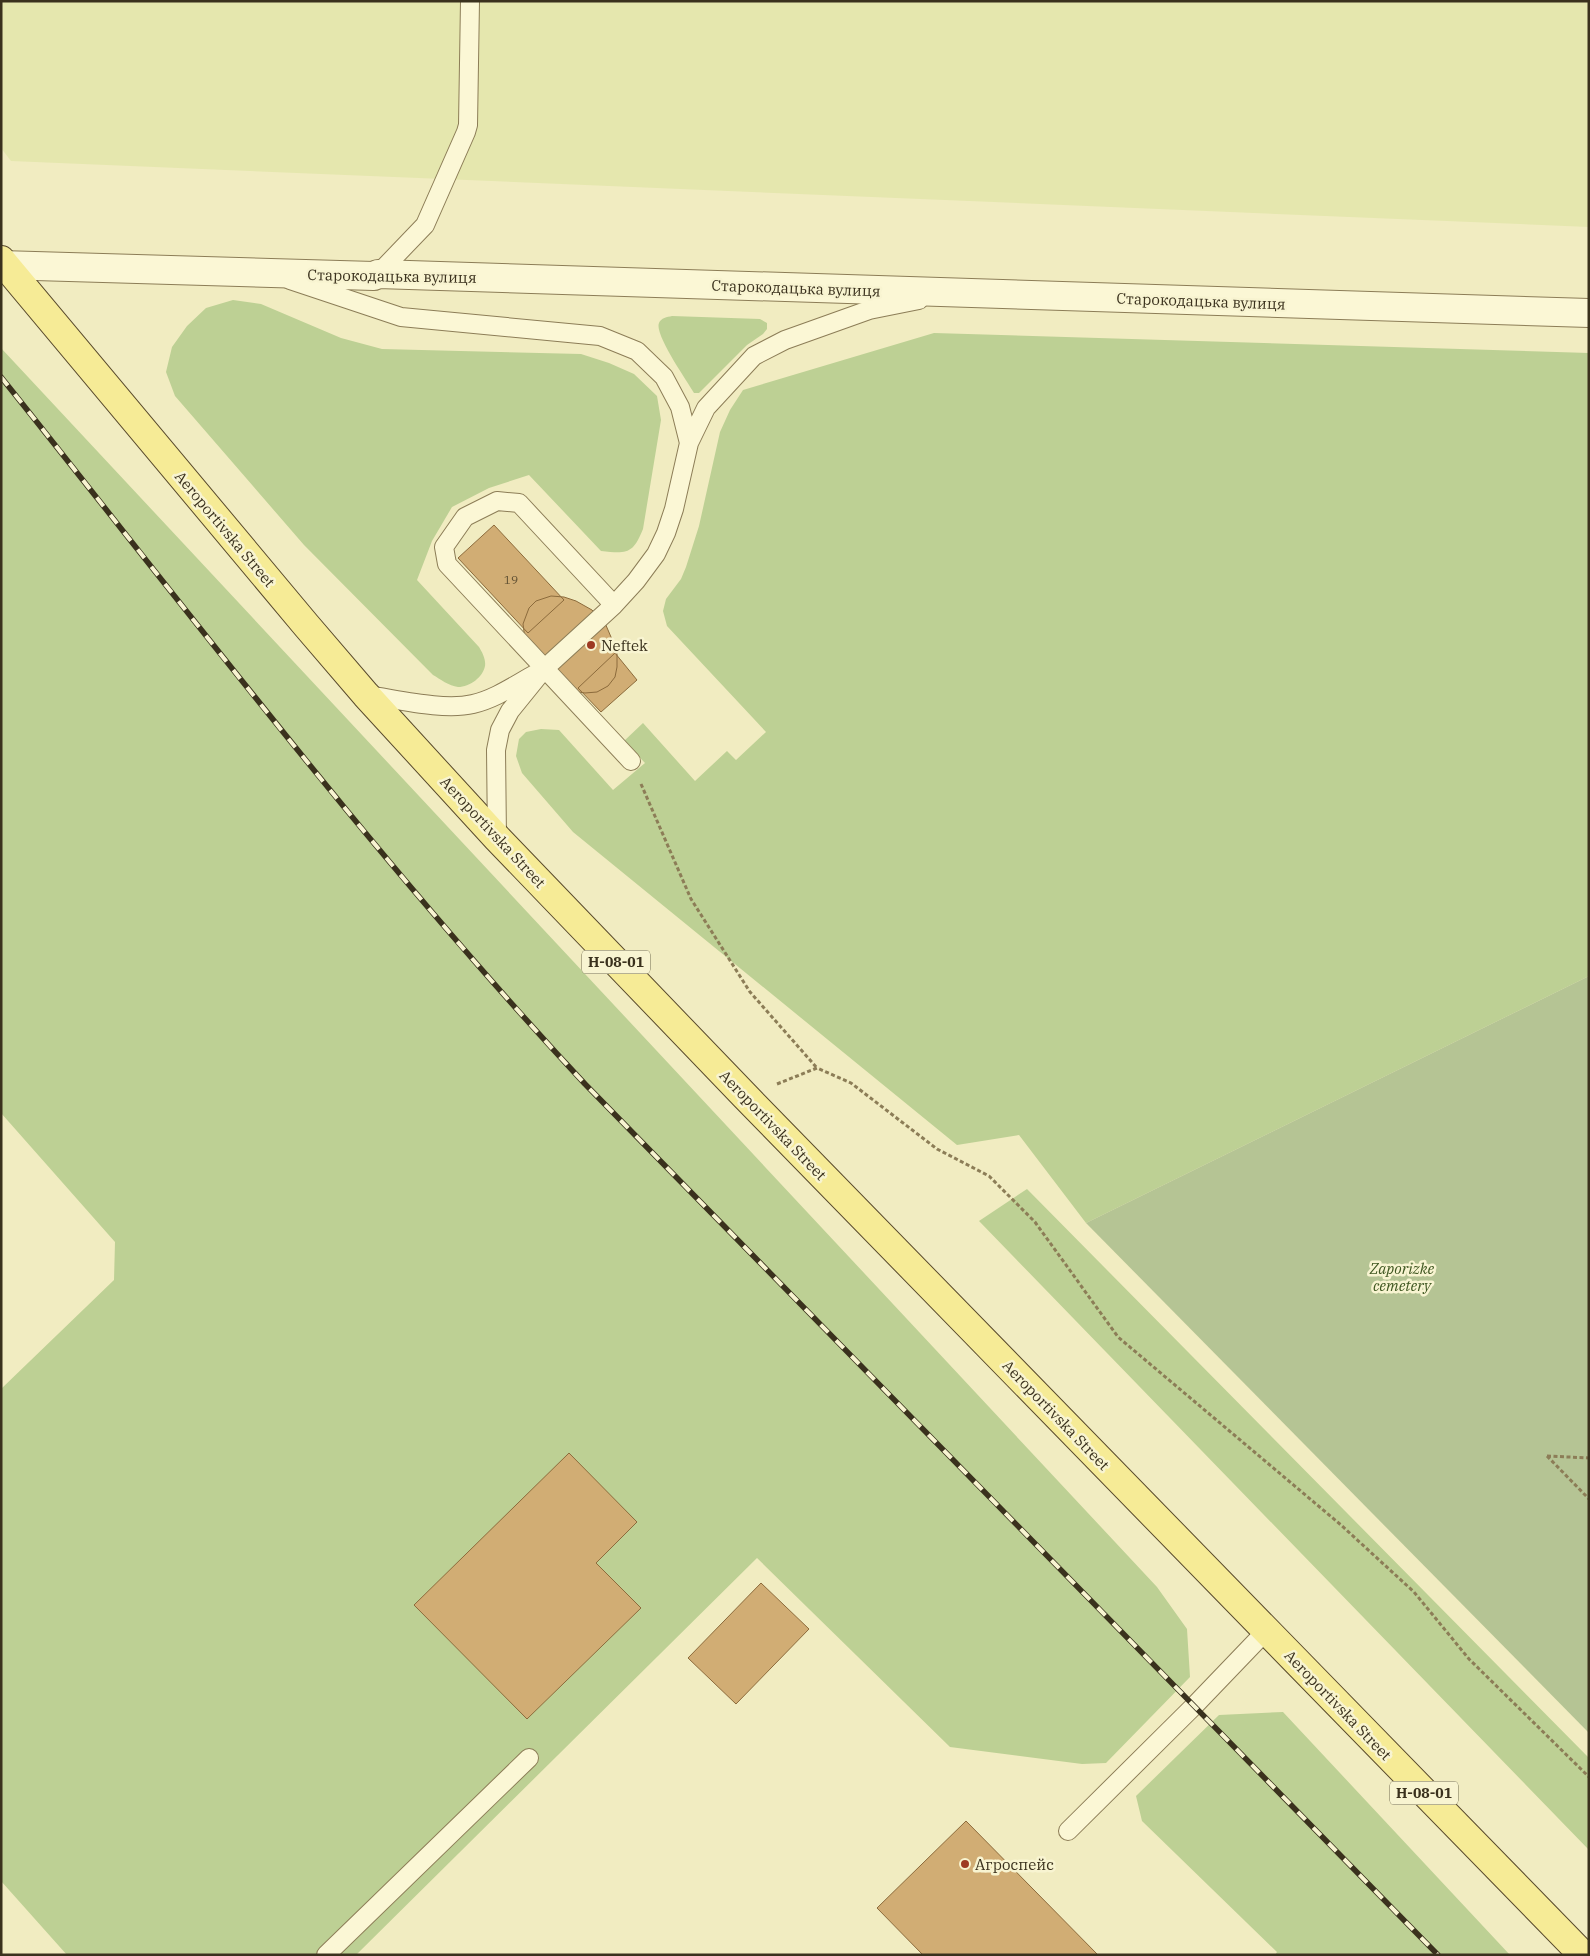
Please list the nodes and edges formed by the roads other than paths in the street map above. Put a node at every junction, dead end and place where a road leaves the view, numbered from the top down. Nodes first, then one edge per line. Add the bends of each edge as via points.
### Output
1 (470, 1) edge
2 (2, 263) edge
3 (267, 273) junction
4 (378, 274) junction
5 (954, 293) junction
6 (1589, 313) edge
7 (688, 443) junction
8 (614, 605) junction
9 (544, 669) junction
10 (366, 695) junction
11 (631, 761) road end
12 (497, 838) junction
13 (1266, 1631) junction
14 (529, 1758) dead end
15 (1068, 1831) dead end
16 (326, 1955) edge
17 (1583, 1955) edge

1 - 4 lane via 466,132 425,225
2 - 3 street, Старокодацька вулиця
2 - 10 main road, Aeroportivska Street / Н-08-01
3 - 4 street, Старокодацька вулиця
3 - 7 lane via 401,317 600,336 637,351 664,377 680,406
4 - 5 street, Старокодацька вулиця
5 - 6 street, Старокодацька вулиця
5 - 7 lane via 869,310 785,340 754,356 706,408
7 - 8 lane via 666,533 636,582
8 - 9 lane
8 - 9 lane via 519,503 497,501 465,517 444,547 447,564
9 - 10 lane via 492,698 472,704 450,706
9 - 11 lane
9 - 12 lane via 500,730 496,750
10 - 12 main road, Aeroportivska Street / Н-08-01
12 - 13 main road, Aeroportivska Street / Н-08-01
13 - 15 lane
13 - 17 main road, Aeroportivska Street / Н-08-01
14 - 16 lane

